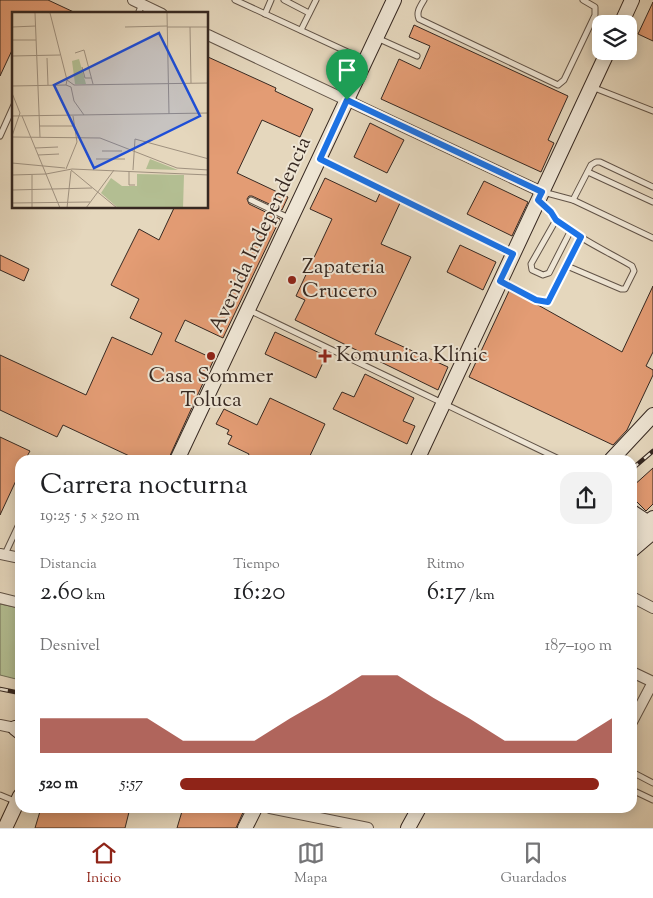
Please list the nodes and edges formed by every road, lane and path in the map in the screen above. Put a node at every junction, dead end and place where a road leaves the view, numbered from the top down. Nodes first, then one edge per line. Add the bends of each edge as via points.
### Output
1 (235, 0) edge
2 (271, 0) edge
3 (284, 0) edge
4 (316, 0) edge
5 (394, 0) edge
6 (424, 0) edge
7 (583, 0) edge
8 (630, 1) edge
9 (137, 6) edge
10 (156, 12) edge
11 (310, 13) junction
12 (265, 14) junction
13 (625, 15) edge
14 (301, 30) junction
15 (209, 35) edge
16 (377, 38) junction
17 (416, 56) dead end
18 (366, 60) junction
19 (604, 60) edge
20 (592, 86) junction
21 (347, 100) junction
22 (12, 109) edge
23 (653, 111) edge
24 (0, 136) edge
25 (320, 159) junction
26 (588, 172) junction
27 (653, 187) edge
28 (540, 196) junction
29 (251, 200) dead end
30 (574, 200) junction
31 (653, 202) edge
32 (291, 219) junction
33 (556, 220) junction
34 (571, 230) junction
35 (581, 237) junction
36 (653, 238) edge
37 (513, 254) junction
38 (567, 266) junction
39 (500, 281) junction
40 (248, 310) junction
41 (443, 404) junction
42 (653, 415) edge
43 (179, 455) edge
44 (419, 455) edge
45 (550, 455) edge
46 (616, 455) edge
47 (637, 515) edge
48 (652, 525) edge
49 (15, 531) edge
50 (637, 533) edge
51 (637, 544) edge
52 (2, 554) edge
53 (15, 557) edge
54 (0, 598) edge
55 (637, 600) edge
56 (15, 602) edge
57 (653, 608) edge
58 (637, 674) edge
59 (653, 682) edge
60 (637, 712) edge
61 (0, 725) edge
62 (15, 728) edge
63 (637, 775) edge
64 (653, 783) edge
65 (637, 792) edge
66 (0, 795) edge
67 (15, 798) edge
68 (653, 800) edge
69 (15, 807) edge
70 (252, 813) edge
71 (287, 813) edge
72 (416, 813) edge
73 (325, 824) edge
74 (5, 828) edge
75 (245, 828) edge
76 (368, 828) edge
77 (408, 828) edge

1 - 12 lane
2 - 12 lane
3 - 11 lane
4 - 11 lane
5 - 16 main road, Avenida Independencia
6 - 7 lane via 418,10 420,19 558,85 564,80 595,15 595,7
8 - 13 main road
9 - 10 street
11 - 14 lane
12 - 14 lane
14 - 18 lane
15 - 21 street
16 - 17 lane
16 - 18 main road, Avenida Independencia
18 - 21 main road, Avenida Independencia
19 - 20 main road
20 - 23 lane
20 - 28 main road
21 - 25 main road, Avenida Independencia
21 - 28 street
22 - 24 lane
25 - 32 main road, Avenida Independencia
25 - 37 lane
26 - 27 lane via 593,163 600,162
26 - 30 lane
26 - 31 lane
28 - 30 lane
28 - 33 lane
28 - 37 main road
29 - 32 lane
30 - 36 lane
32 - 40 main road, Avenida Independencia
33 - 34 lane
33 - 34 lane via 531,264 532,270 548,274
34 - 35 lane
35 - 38 lane
35 - 38 lane via 632,266 634,272 628,286 621,289
37 - 39 main road
38 - 39 lane via 548,302 536,300
39 - 41 main road
40 - 41 lane
40 - 43 main road, Avenida Independencia
41 - 44 main road
41 - 45 lane
42 - 46 main road
47 - 48 main road
48 - 50 main road
48 - 51 main road
49 - 52 lane
52 - 53 street
54 - 56 street
55 - 57 street
58 - 59 street
59 - 60 street
61 - 62 street
63 - 64 lane
65 - 68 lane
66 - 67 lane
69 - 74 main road
70 - 75 main road
71 - 73 street
72 - 77 main road
73 - 76 street

